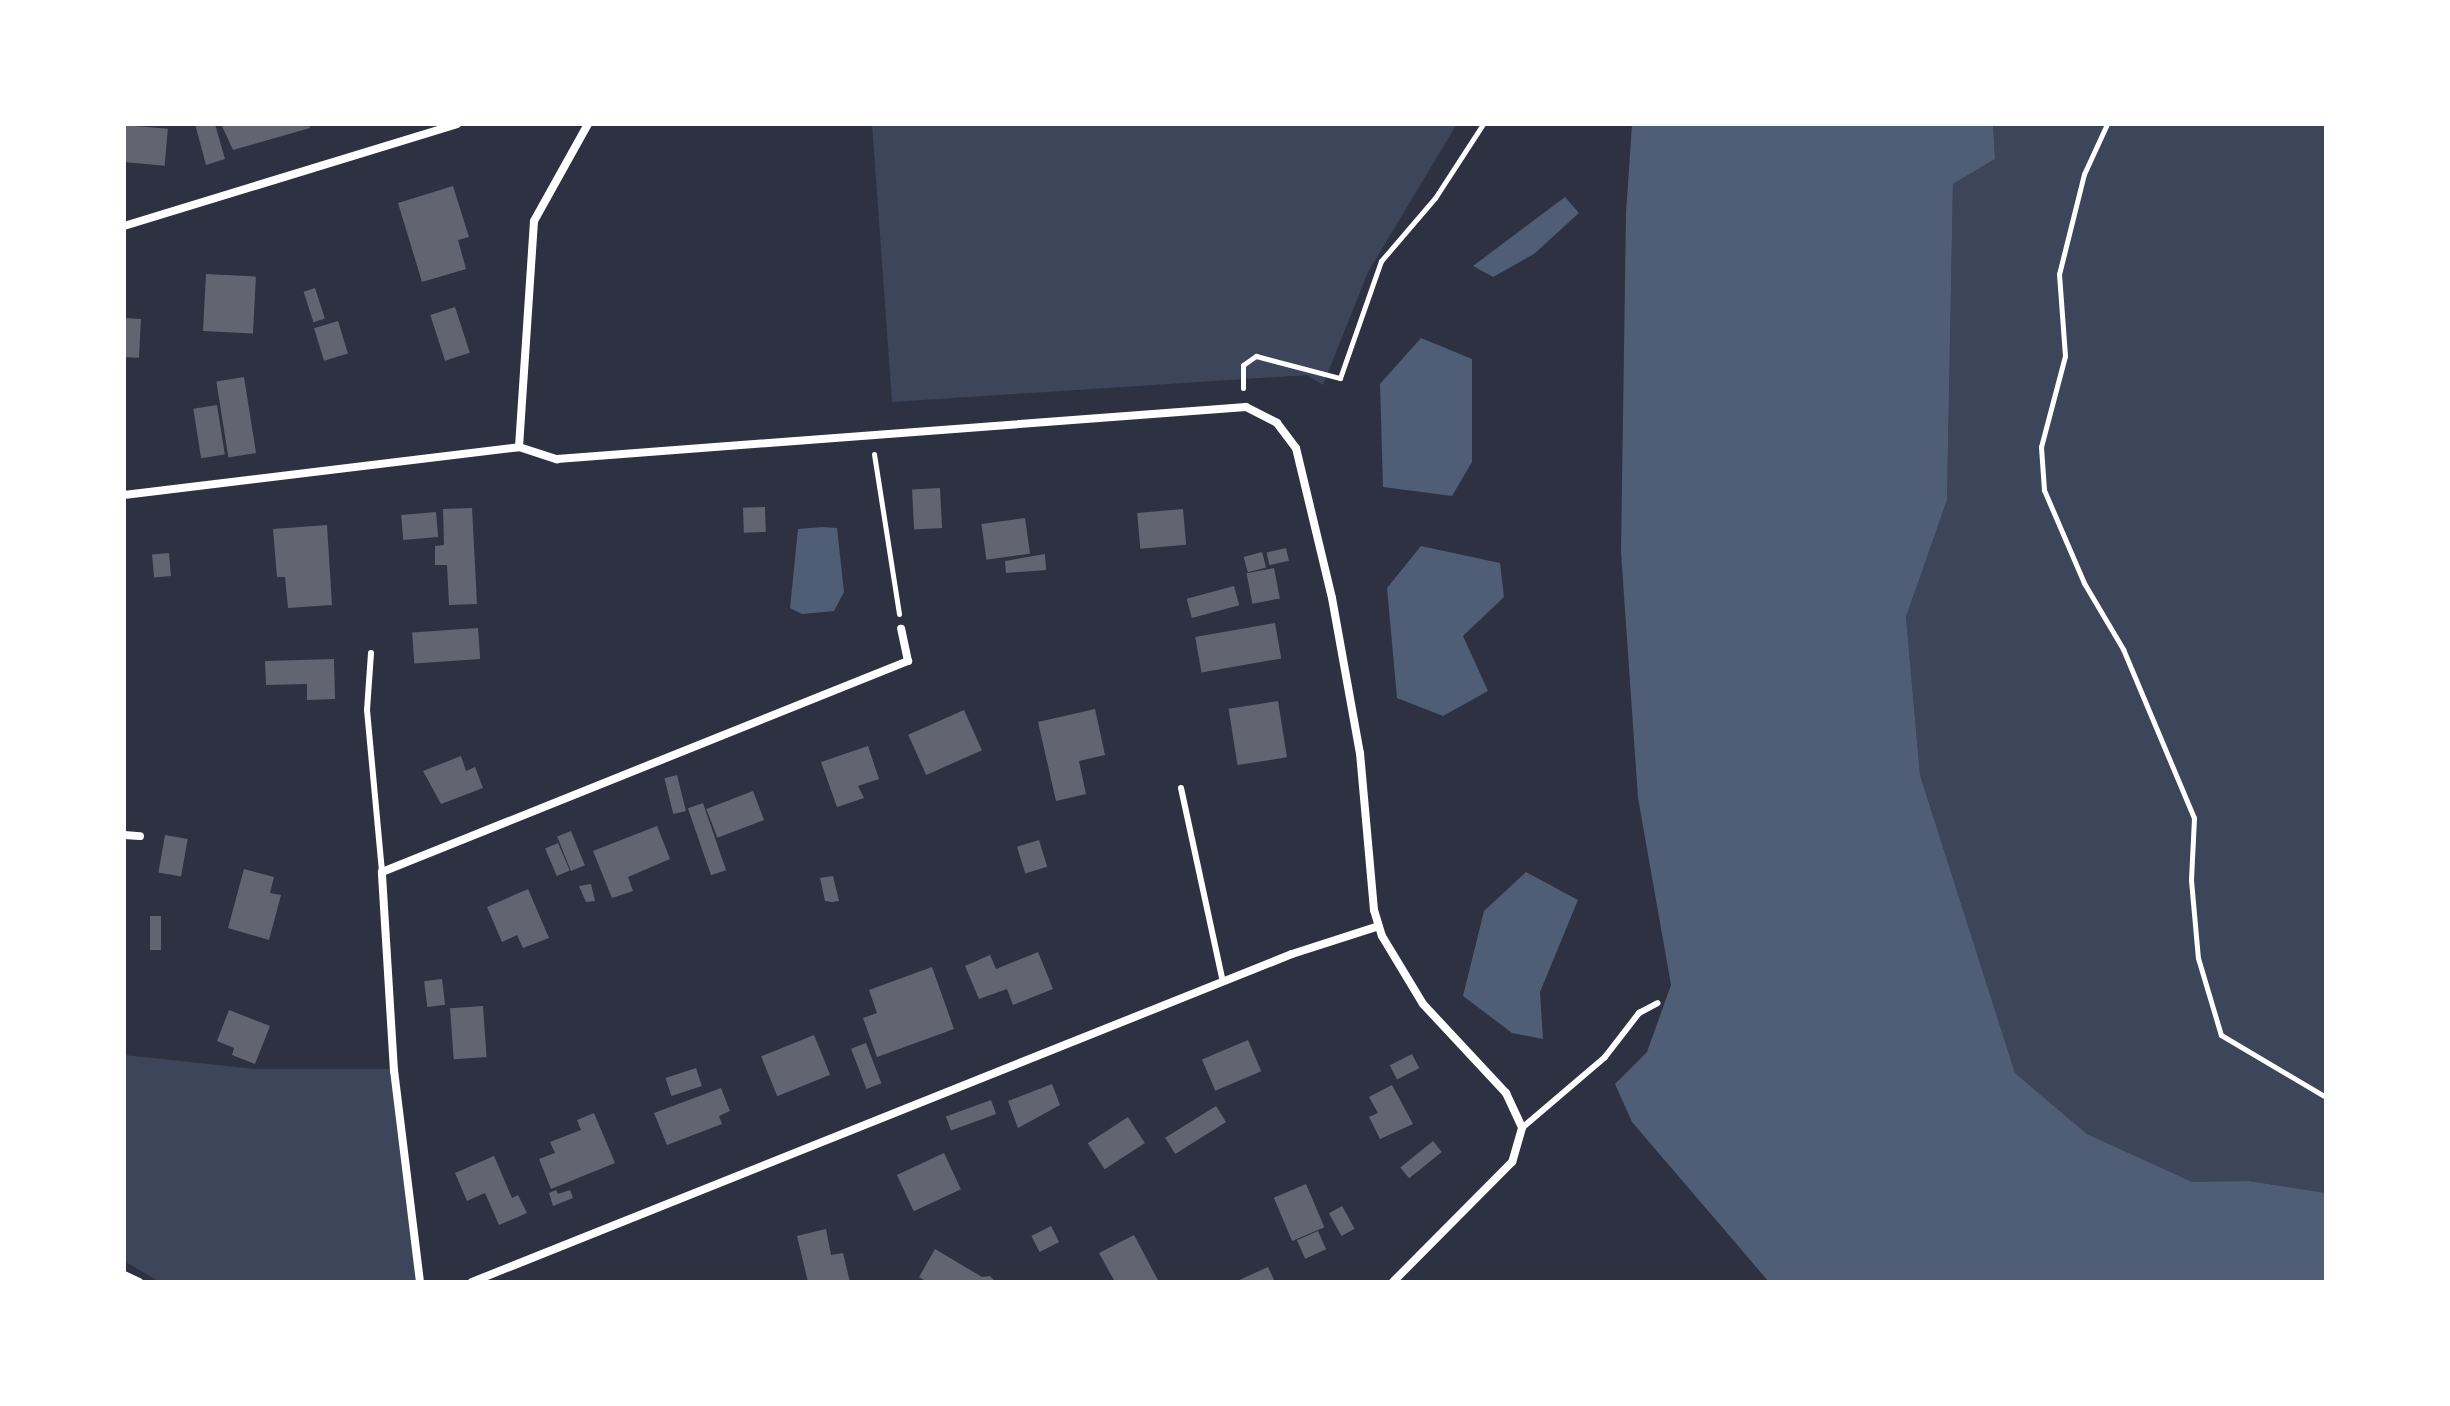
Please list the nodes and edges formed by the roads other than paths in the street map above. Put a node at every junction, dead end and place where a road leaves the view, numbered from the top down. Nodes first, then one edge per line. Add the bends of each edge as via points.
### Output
1 (457, 124) edge
2 (588, 124) edge
3 (124, 226) edge
4 (519, 447) junction
5 (124, 495) edge
6 (901, 629) road end
7 (371, 653) dead end
8 (1181, 788) dead end
9 (124, 835) edge
10 (140, 836) dead end
11 (382, 872) junction
12 (1379, 926) junction
13 (1223, 982) junction
14 (1658, 1003) dead end
15 (1522, 1128) junction
16 (124, 1275) edge
17 (139, 1282) edge
18 (420, 1282) edge
19 (472, 1282) edge
20 (1393, 1282) edge

1 - 3 street
2 - 4 street via 534,221
4 - 5 street
4 - 12 street via 557,459 1246,407 1277,423 1296,448 1332,598 1360,753
6 - 11 street via 908,661
7 - 11 lane via 367,710
8 - 13 lane
9 - 10 street
11 - 18 street via 394,1071
12 - 13 street
12 - 15 street via 1423,1004 1506,1093
13 - 19 street
14 - 15 lane via 1639,1013 1605,1057
15 - 20 street via 1512,1162
16 - 17 street

